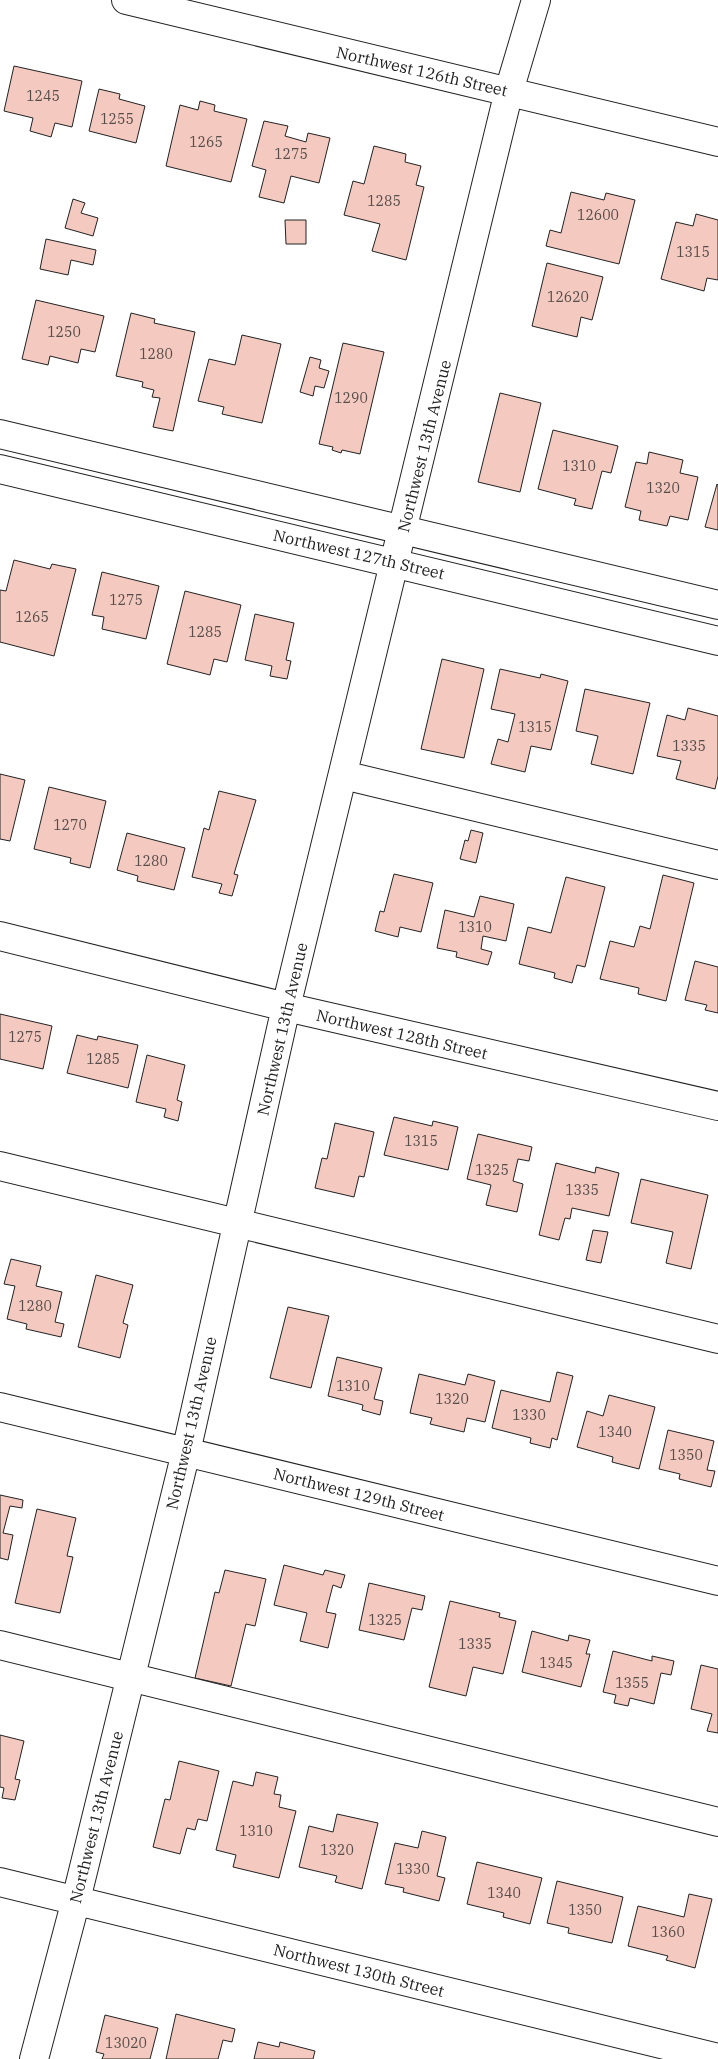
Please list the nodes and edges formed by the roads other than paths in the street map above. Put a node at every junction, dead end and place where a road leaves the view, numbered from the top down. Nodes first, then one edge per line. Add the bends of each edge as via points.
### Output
1 (126, 0) edge
2 (536, 0) edge
3 (509, 91) junction
4 (718, 142) edge
5 (0, 434) edge
6 (0, 469) edge
7 (403, 530) junction
8 (395, 563) junction
9 (718, 605) edge
10 (718, 641) edge
11 (343, 775) junction
12 (718, 865) edge
13 (0, 936) edge
14 (286, 1007) junction
15 (718, 1106) edge
16 (0, 1166) edge
17 (237, 1223) junction
18 (718, 1339) edge
19 (0, 1408) edge
20 (186, 1452) junction
21 (718, 1581) edge
22 (0, 1645) edge
23 (130, 1677) junction
24 (718, 1822) edge
25 (0, 1882) edge
26 (76, 1900) junction
27 (718, 2058) edge
28 (34, 2059) edge

1 - 3 street, Northwest 126th Street
2 - 3 street, Northwest 13th Avenue
3 - 4 street, Northwest 126th Street
3 - 7 street, Northwest 13th Avenue
5 - 7 street, Northwest 127th Street
6 - 8 street, Northwest 127th Street
7 - 8 street, Northwest 13th Avenue
7 - 9 street, Northwest 127th Street
8 - 10 street, Northwest 127th Street
8 - 11 street, Northwest 13th Avenue
11 - 12 street
11 - 14 street, Northwest 13th Avenue
13 - 14 street, Northwest 128th Street
14 - 15 street, Northwest 128th Street
14 - 17 street, Northwest 13th Avenue
16 - 17 street
17 - 18 street
17 - 20 street, Northwest 13th Avenue
19 - 20 street, Northwest 129th Street
20 - 21 street, Northwest 129th Street
20 - 23 street, Northwest 13th Avenue
22 - 23 street
23 - 24 street
23 - 26 street, Northwest 13th Avenue
25 - 26 street, Northwest 130th Street
26 - 27 street, Northwest 130th Street
26 - 28 street, Northwest 13th Avenue

